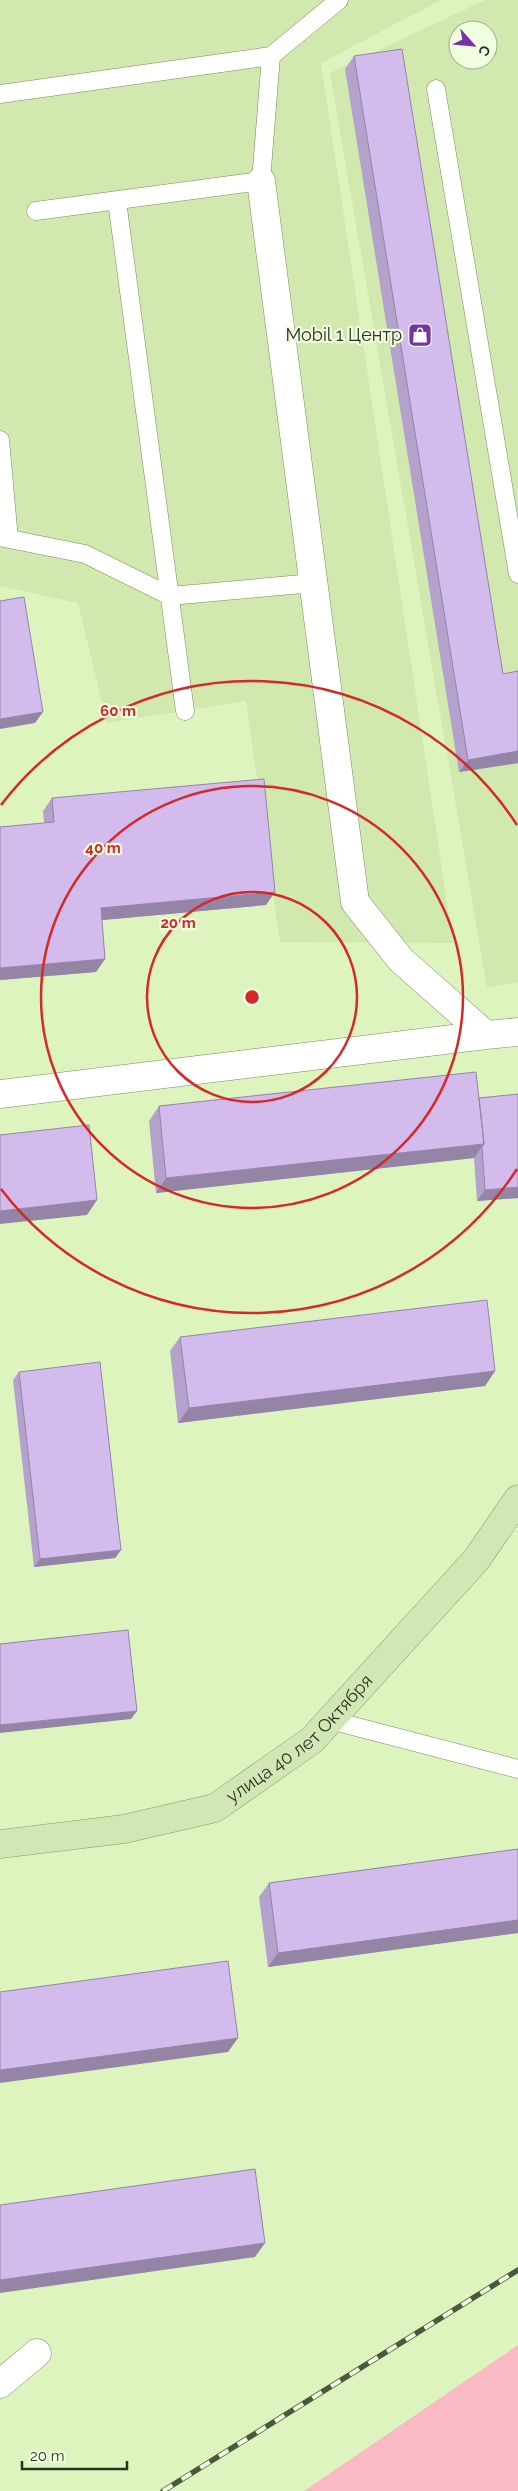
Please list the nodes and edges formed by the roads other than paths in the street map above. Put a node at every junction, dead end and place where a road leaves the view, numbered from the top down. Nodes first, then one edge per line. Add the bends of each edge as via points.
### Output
1 (339, 0) edge
2 (271, 56) junction
3 (436, 89) dead end
4 (0, 94) edge
5 (261, 181) junction
6 (117, 200) junction
7 (36, 212) dead end
8 (0, 440) edge
9 (5, 538) edge
10 (518, 574) edge
11 (313, 583) junction
12 (170, 596) junction
13 (185, 711) dead end
14 (518, 1032) edge
15 (486, 1035) junction
16 (0, 1094) edge
17 (518, 1499) edge
18 (330, 1720) junction
19 (518, 1769) edge
20 (0, 1844) edge
21 (38, 2353) dead end
22 (0, 2384) edge

1 - 2 lane
2 - 4 lane
2 - 5 lane
3 - 10 lane
5 - 6 lane
5 - 11 street
6 - 7 lane
6 - 12 lane
8 - 9 lane
9 - 12 lane via 85,554
11 - 12 lane
11 - 15 street via 355,902 401,960
12 - 13 lane
14 - 15 street
15 - 16 street
17 - 18 main road, улица 40 лет Октября via 476,1560
18 - 19 lane
18 - 20 main road, улица 40 лет Октября via 312,1740 215,1808 124,1829
21 - 22 street

